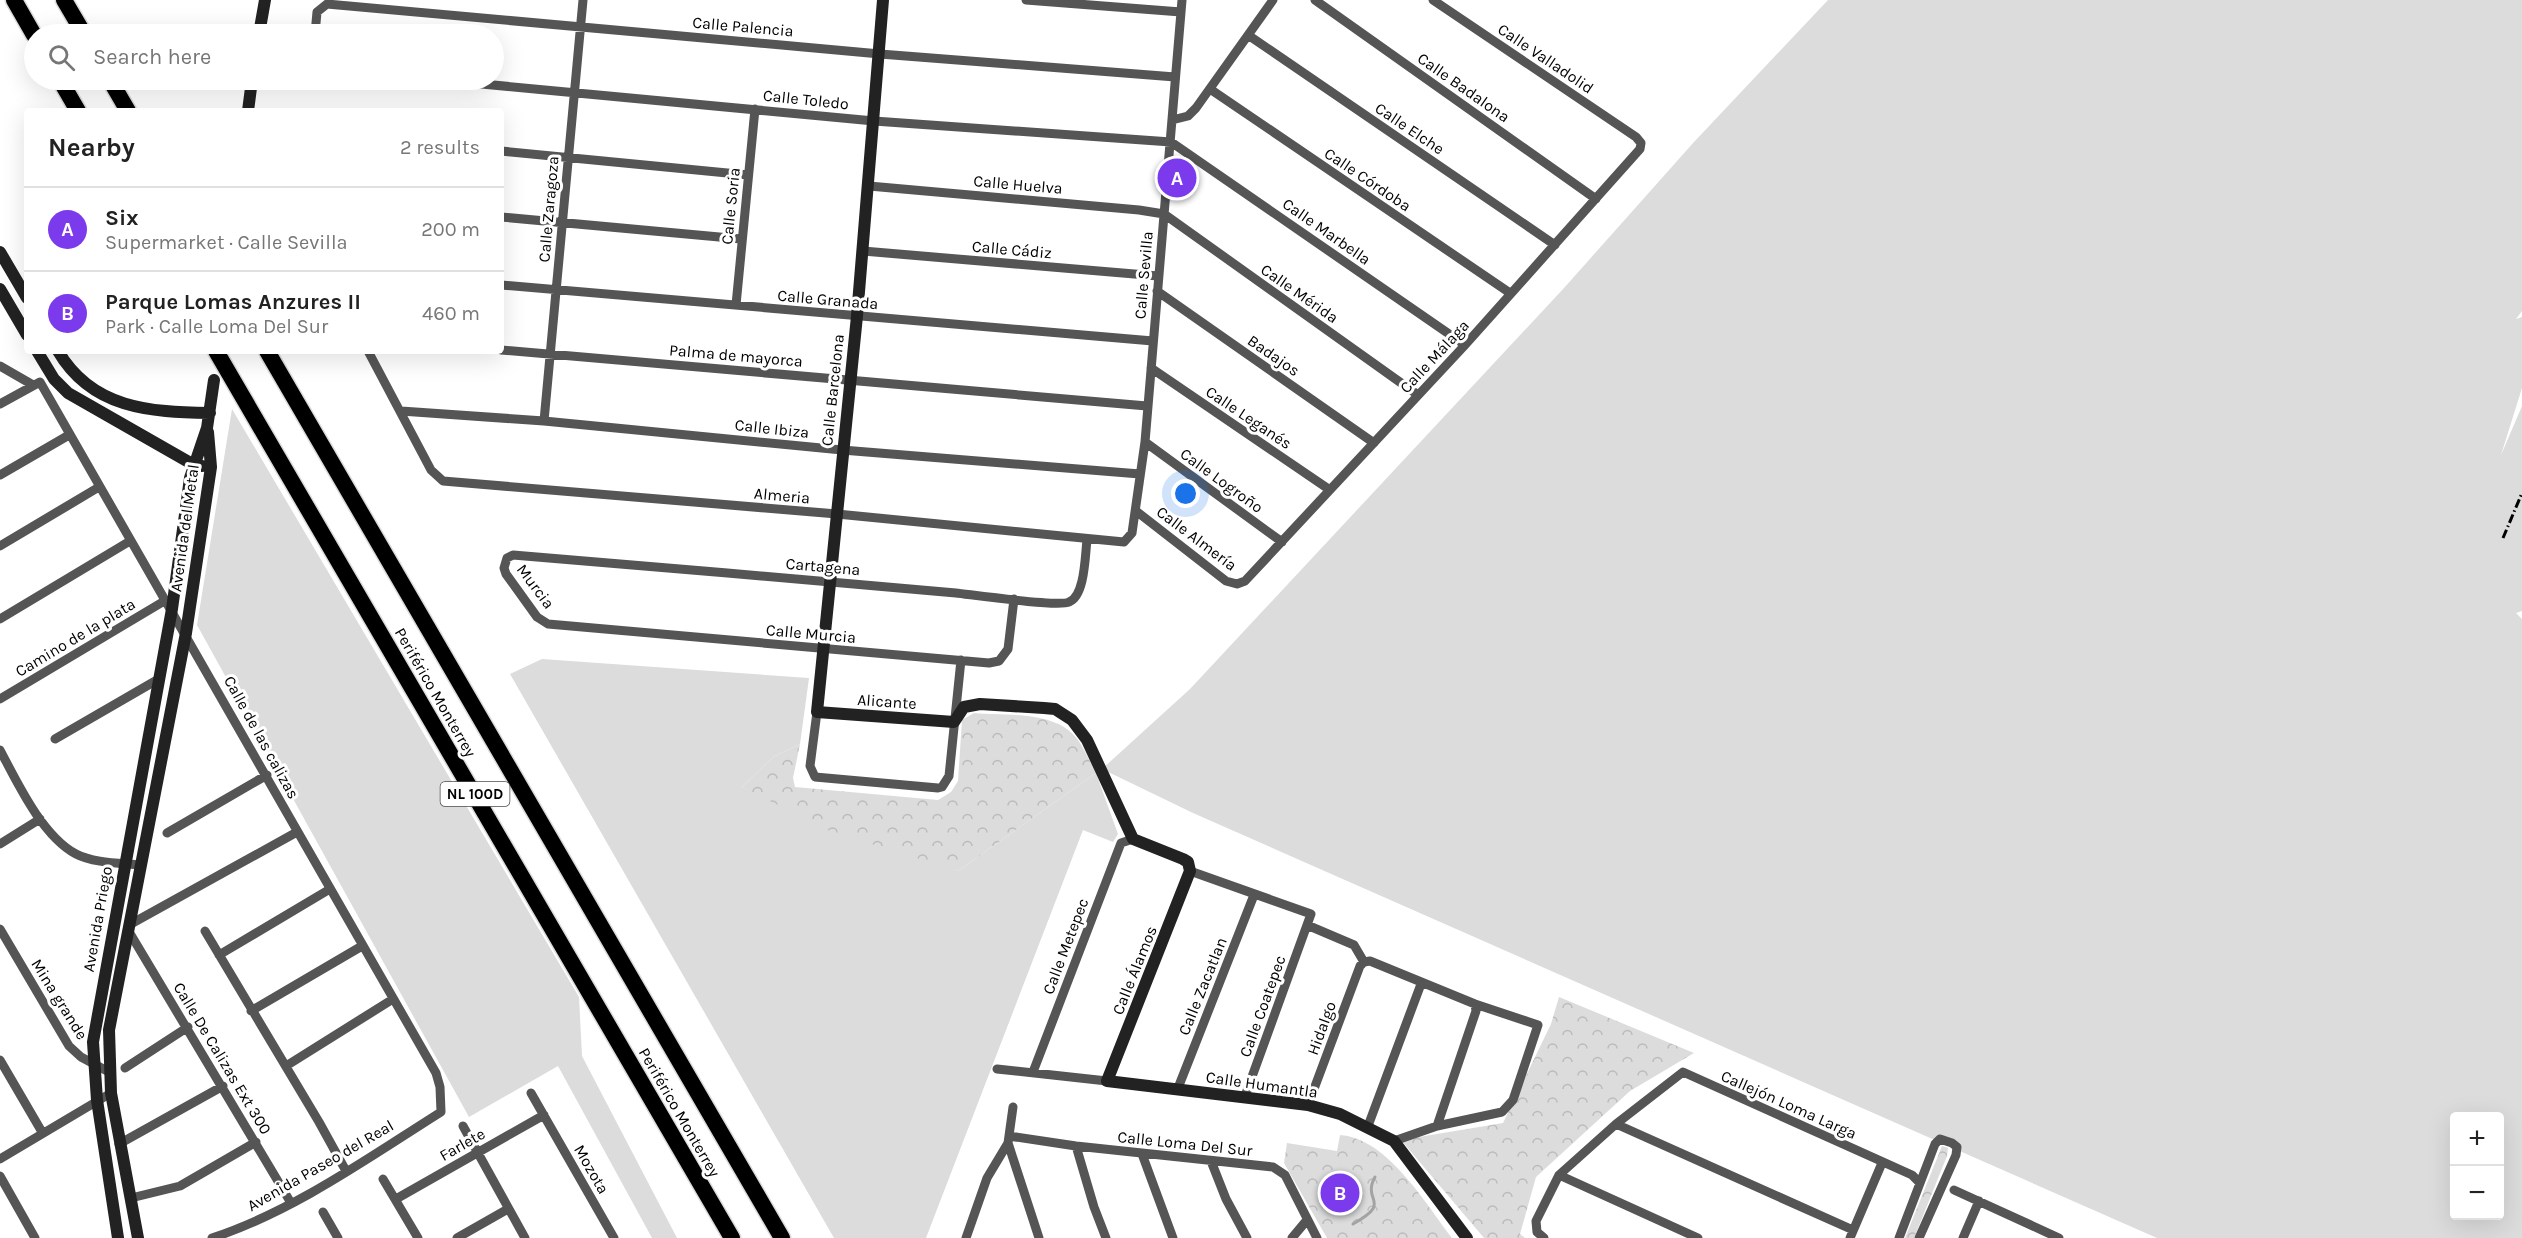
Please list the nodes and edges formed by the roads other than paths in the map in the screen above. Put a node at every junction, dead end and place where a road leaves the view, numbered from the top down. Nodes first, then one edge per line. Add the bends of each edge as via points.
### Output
1 (14, 0) edge
2 (64, 0) edge
3 (265, 0) edge
4 (583, 0) edge
5 (883, 0) edge
6 (1026, 0) edge
7 (1182, 0) edge
8 (1273, 0) edge
9 (1315, 0) edge
10 (1433, 0) edge
11 (1181, 12) junction
12 (28, 24) edge
13 (78, 24) edge
14 (261, 24) edge
15 (316, 24) edge
16 (581, 26) junction
17 (1248, 35) junction
18 (880, 54) junction
19 (1175, 77) junction
20 (504, 85) edge
21 (1210, 89) junction
22 (66, 90) edge
23 (116, 90) edge
24 (251, 90) edge
25 (574, 91) junction
26 (76, 108) edge
27 (126, 108) edge
28 (248, 108) edge
29 (755, 109) junction
30 (1172, 120) junction
31 (874, 121) junction
32 (1171, 142) junction
33 (1641, 143) joint
34 (504, 151) edge
35 (567, 157) junction
36 (748, 175) junction
37 (869, 186) junction
38 (1596, 199) junction
39 (1164, 214) junction
40 (504, 217) edge
41 (563, 223) junction
42 (741, 239) junction
43 (1555, 245) junction
44 (863, 251) junction
45 (0, 252) edge
46 (1158, 276) junction
47 (504, 285) edge
48 (0, 289) edge
49 (555, 289) junction
50 (1157, 291) junction
51 (24, 293) edge
52 (1510, 293) junction
53 (736, 305) junction
54 (857, 316) junction
55 (24, 330) edge
56 (1153, 341) junction
57 (1466, 345) junction
58 (504, 350) edge
59 (39, 354) edge
60 (60, 354) edge
61 (218, 354) edge
62 (269, 354) edge
63 (370, 354) edge
64 (550, 355) junction
65 (0, 366) edge
66 (1151, 368) junction
67 (850, 379) junction
68 (214, 380) dead end
69 (36, 383) junction
70 (1418, 395) junction
71 (0, 404) edge
72 (1147, 406) junction
73 (133, 407) junction
74 (401, 411) junction
75 (210, 413) junction
76 (544, 421) junction
77 (125, 426) junction
78 (207, 428) junction
79 (69, 435) junction
80 (1145, 442) junction
81 (1374, 443) junction
82 (842, 450) junction
83 (194, 465) junction
84 (211, 467) junction
85 (1140, 474) junction
86 (0, 475) edge
87 (99, 487) junction
88 (1330, 490) junction
89 (1136, 511) junction
90 (837, 514) junction
91 (1088, 540) junction
92 (130, 541) junction
93 (1282, 542) junction
94 (1118, 543) joint
95 (0, 546) edge
96 (507, 558) joint
97 (831, 582) junction
98 (1242, 584) joint
99 (1014, 598) junction
100 (169, 604) junction
101 (0, 619) edge
102 (555, 625) joint
103 (186, 633) junction
104 (823, 649) junction
105 (961, 660) junction
106 (157, 680) junction
107 (0, 699) edge
108 (817, 712) junction
109 (954, 722) junction
110 (55, 739) dead end
111 (0, 750) edge
112 (4, 768) edge
113 (267, 775) junction
114 (40, 819) junction
115 (297, 832) junction
116 (167, 833) dead end
117 (1133, 839) junction
118 (0, 844) edge
119 (124, 863) junction
120 (140, 865) junction
121 (1190, 871) junction
122 (330, 889) junction
123 (1254, 895) junction
124 (1307, 925) junction
125 (128, 927) junction
126 (0, 929) edge
127 (205, 931) dead end
128 (362, 946) junction
129 (219, 955) junction
130 (1364, 962) junction
131 (1421, 984) junction
132 (393, 999) junction
133 (1475, 1004) junction
134 (251, 1011) junction
135 (188, 1027) junction
136 (0, 1060) edge
137 (93, 1064) junction
138 (286, 1066) junction
139 (125, 1068) dead end
140 (997, 1069) dead end
141 (109, 1072) junction
142 (1034, 1072) junction
143 (1107, 1081) junction
144 (223, 1086) junction
145 (1178, 1088) junction
146 (111, 1093) junction
147 (531, 1093) dead end
148 (1245, 1096) junction
149 (97, 1101) junction
150 (1308, 1105) junction
151 (1013, 1107) dead end
152 (441, 1112) joint
153 (544, 1115) junction
154 (1616, 1124) junction
155 (463, 1126) dead end
156 (1368, 1126) junction
157 (1437, 1126) junction
158 (42, 1132) junction
159 (1009, 1139) junction
160 (1394, 1141) junction
161 (256, 1142) junction
162 (119, 1144) junction
163 (1076, 1146) junction
164 (478, 1152) junction
165 (1142, 1154) junction
166 (0, 1159) edge
167 (1211, 1161) junction
168 (1882, 1163) junction
169 (346, 1171) junction
170 (1559, 1175) junction
171 (0, 1176) edge
172 (383, 1179) dead end
173 (1919, 1182) junction
174 (1954, 1190) dead end
175 (131, 1198) junction
176 (396, 1199) junction
177 (1979, 1202) junction
178 (291, 1203) junction
179 (508, 1209) junction
180 (323, 1212) dead end
181 (1307, 1220) junction
182 (2036, 1228) junction
183 (1852, 1234) edge
184 (334, 1236) edge
185 (1542, 1237) edge
186 (35, 1238) edge
187 (118, 1238) edge
188 (138, 1238) edge
189 (212, 1238) edge
190 (418, 1238) edge
191 (457, 1238) edge
192 (525, 1238) edge
193 (614, 1238) edge
194 (732, 1238) edge
195 (782, 1238) edge
196 (966, 1238) edge
197 (1039, 1238) edge
198 (1106, 1238) edge
199 (1173, 1238) edge
200 (1247, 1238) edge
201 (1292, 1238) edge
202 (1317, 1238) edge
203 (1467, 1238) edge
204 (1698, 1238) edge
205 (1899, 1238) edge
206 (1919, 1238) edge
207 (1963, 1238) edge
208 (2032, 1238) edge
209 (2059, 1238) edge

1 - 12 highway
2 - 13 highway
3 - 14 street
4 - 16 street, Calle Zaragoza
5 - 18 street, Calle Barcelona
6 - 11 street
7 - 11 street, Calle Sevilla
8 - 17 street
9 - 38 street, Calle Badalona
10 - 33 street, Calle Valladolid
11 - 19 street, Calle Sevilla
15 - 16 street, Calle Palencia via 320,8 327,4
16 - 18 street, Calle Palencia
16 - 25 street, Calle Zaragoza
17 - 21 street
17 - 43 street, Calle Elche
18 - 19 street, Calle Palencia
18 - 31 street, Calle Barcelona
19 - 30 street, Calle Sevilla
20 - 25 street, Calle Toledo
21 - 30 street via 1188,116
21 - 52 street, Calle Córdoba
22 - 26 highway
23 - 27 highway
24 - 28 street
25 - 29 street, Calle Toledo
25 - 35 street, Calle Zaragoza
29 - 31 street, Calle Toledo
29 - 36 street, Calle Soria
30 - 32 street, Calle Sevilla
31 - 32 street, Calle Toledo
31 - 37 street, Calle Barcelona
32 - 39 street, Calle Sevilla
32 - 57 street, Calle Marbella
33 - 38 street, Calle Málaga via 1638,153
34 - 35 street
35 - 36 street
35 - 41 street, Calle Zaragoza
36 - 42 street, Calle Soria
37 - 39 street, Calle Huelva
37 - 44 street, Calle Barcelona
38 - 43 street, Calle Málaga
39 - 46 street, Calle Sevilla
39 - 70 street, Calle Mérida
40 - 41 street
41 - 42 street
41 - 49 street, Calle Zaragoza
42 - 53 street, Calle Soria
43 - 52 street, Calle Málaga
44 - 46 street, Calle Cádiz
44 - 54 street, Calle Barcelona
45 - 51 street
46 - 50 street, Calle Sevilla
47 - 49 street, Calle Granada
48 - 55 street
49 - 53 street, Calle Granada
49 - 64 street, Calle Zaragoza
50 - 56 street, Calle Sevilla
50 - 81 street, Badajos
52 - 57 street, Calle Málaga
53 - 54 street, Calle Granada
54 - 56 street, Calle Granada
54 - 67 street, Calle Barcelona
56 - 66 street, Calle Sevilla
57 - 70 street, Calle Málaga
58 - 64 street, Palma de mayorca
59 - 77 street via 68,393
60 - 73 street via 81,380 112,400
61 - 194 highway, Periférico Monterrey / NL 100D
62 - 195 highway, Periférico Monterrey / NL 100D
63 - 74 street
64 - 67 street, Palma de mayorca
64 - 76 street, Calle Zaragoza
65 - 69 street
66 - 72 street, Calle Sevilla
66 - 88 street, Calle Leganés
67 - 72 street, Palma de mayorca
67 - 82 street, Calle Barcelona
68 - 75 street, Avenida del Metal
69 - 71 street
69 - 79 street, Calle de las calizas
70 - 81 street, Calle Málaga
72 - 80 street, Calle Sevilla
73 - 75 street
73 - 77 street
74 - 76 street, Calle Ibiza
74 - 90 street, Almeria via 431,470 443,481
75 - 78 street, Avenida del Metal
76 - 82 street, Calle Ibiza
77 - 83 street
78 - 83 street, Avenida del Metal
78 - 84 street, Avenida del Metal
79 - 86 street
79 - 87 street, Calle de las calizas
80 - 85 street, Calle Sevilla
80 - 93 street, Calle Logroño
81 - 88 street, Calle Málaga
82 - 85 street, Calle Ibiza
82 - 90 street, Calle Barcelona
83 - 84 street
83 - 100 street, Avenida del Metal
84 - 103 street, Avenida del Metal
85 - 89 street, Calle Sevilla
87 - 92 street, Calle de las calizas
87 - 95 street
88 - 93 street, Calle Málaga
89 - 94 street, Calle Sevilla via 1130,538
89 - 98 street, Calle Almería via 1226,581
90 - 91 street, Almeria
90 - 97 street, Calle Barcelona
91 - 94 street, Almeria
91 - 99 street, Cartagena via 1080,590 1074,599 1063,604
92 - 100 street, Calle de las calizas
92 - 101 street
93 - 98 street, Calle Málaga
96 - 97 street, Cartagena via 513,555
96 - 102 street, Murcia via 506,574 537,617
97 - 99 street, Cartagena
97 - 104 street, Calle Barcelona
99 - 105 street, Calle Murcia via 1004,656 994,662
100 - 103 street, Calle de las calizas
100 - 106 street, Avenida Priego
100 - 107 street, Camino de la plata
102 - 104 street, Calle Murcia
103 - 113 street, Calle de las calizas
103 - 120 street, Avenida Priego
104 - 105 street, Calle Murcia
104 - 108 street, Calle Barcelona
105 - 109 street
106 - 110 street
106 - 119 street, Avenida Priego
108 - 109 street, Alicante
108 - 109 street, Calle Barcelona via 812,774 819,778 933,789 942,786 949,776
109 - 117 street via 964,707 972,705 1055,709 1064,714 1087,740
111 - 112 street
112 - 114 street
113 - 115 street, Calle de las calizas
113 - 116 street
114 - 118 street
114 - 119 street via 76,854
115 - 122 street, Calle de las calizas
115 - 125 street
117 - 121 street via 1188,861
117 - 142 street, Calle Metepec via 1121,843
119 - 120 street
119 - 137 street, Avenida Priego via 95,1026
120 - 125 street, Avenida Priego
121 - 123 street
121 - 143 street, Calle Álamos
122 - 128 street, Calle de las calizas
122 - 129 street
123 - 124 street via 1311,914
123 - 145 street, Calle Zacatlan
124 - 130 street via 1354,945
124 - 148 street, Calle Coatepec
125 - 135 street, Calle De Calizas Ext 300
125 - 141 street, Avenida Priego via 109,1030
126 - 137 street, Mina grande via 63,1036 75,1052
127 - 129 street
128 - 132 street, Calle de las calizas
128 - 134 street
129 - 134 street
130 - 131 street via 1370,961
130 - 150 street, Hidalgo via 1359,966
131 - 133 street
131 - 156 street
132 - 138 street
132 - 152 street, Calle de las calizas via 436,1073
133 - 157 street via 1476,1011
133 - 157 street via 1538,1025 1508,1107 1495,1115
134 - 138 street
135 - 139 street
135 - 144 street, Calle De Calizas Ext 300
136 - 158 street
137 - 141 street, Mina grande
137 - 149 street, Avenida Priego
138 - 169 street
140 - 142 street, Calle Humantla
141 - 146 street, Avenida Priego
142 - 143 street, Calle Humantla
143 - 145 street, Calle Humantla
144 - 161 street, Calle De Calizas Ext 300
144 - 162 street
145 - 148 street, Calle Humantla
146 - 149 street
146 - 162 street, Avenida Priego
147 - 153 street, Mozota
148 - 150 street, Calle Humantla
149 - 158 street
149 - 187 street, Avenida Priego
150 - 156 street, Calle Humantla
151 - 159 street
152 - 169 street, Avenida Paseo del Real
153 - 164 street, Farlete
153 - 193 street, Mozota
154 - 168 street, Callejón Loma Larga via 1683,1072
154 - 170 street
154 - 183 street
155 - 164 street
156 - 160 street, Calle Humantla
157 - 160 street
158 - 166 street
159 - 163 street, Calle Loma Del Sur
159 - 196 street via 987,1178
159 - 197 street
160 - 203 street, Calle Humantla
161 - 175 street via 180,1186
161 - 178 street, Calle De Calizas Ext 300
162 - 175 street, Avenida Priego
163 - 165 street, Calle Loma Del Sur
163 - 198 street
164 - 176 street, Farlete
164 - 179 street
165 - 167 street, Calle Loma Del Sur
165 - 199 street
167 - 181 street, Calle Loma Del Sur via 1278,1169 1285,1175
167 - 200 street
168 - 173 street, Callejón Loma Larga via 1912,1175
168 - 183 street
169 - 178 street, Avenida Paseo del Real
170 - 185 street via 1536,1221 1536,1232
170 - 204 street
171 - 186 street
172 - 176 street
173 - 205 street
173 - 206 street via 1940,1139 1957,1147
174 - 177 street
175 - 188 street, Avenida Priego
176 - 190 street
177 - 182 street
177 - 207 street
178 - 189 street, Avenida Paseo del Real
179 - 191 street
179 - 192 street
180 - 184 street
181 - 201 street
181 - 202 street, Calle Loma Del Sur
182 - 208 street
182 - 209 street

